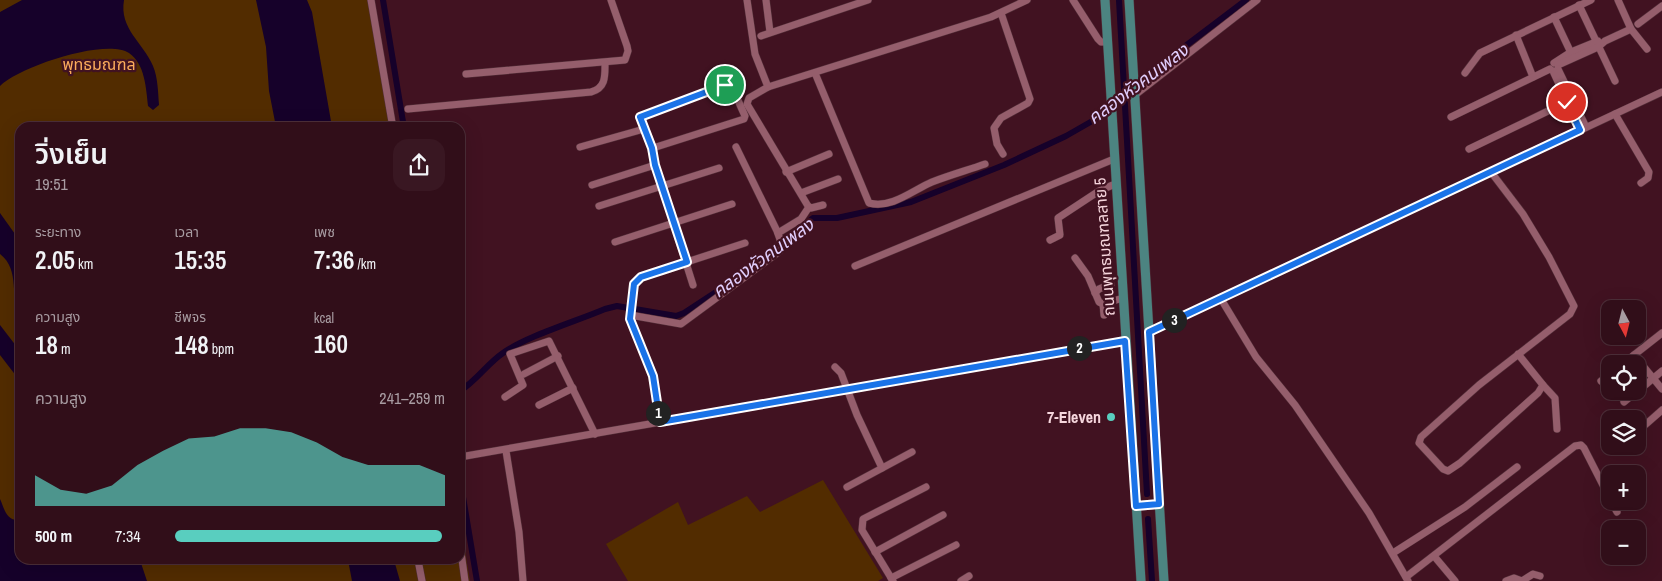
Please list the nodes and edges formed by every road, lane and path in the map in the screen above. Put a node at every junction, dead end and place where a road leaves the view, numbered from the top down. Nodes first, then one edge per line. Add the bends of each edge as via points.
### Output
1 (372, 0) edge
2 (611, 0) edge
3 (747, 0) edge
4 (766, 0) edge
5 (868, 0) edge
6 (1027, 0) edge
7 (1073, 0) edge
8 (1105, 0) edge
9 (1129, 0) edge
10 (1257, 0) edge
11 (1590, 0) edge
12 (1618, 0) edge
13 (854, 2) edge
14 (1579, 5) junction
15 (1662, 6) edge
16 (1001, 13) junction
17 (1554, 17) junction
18 (1638, 24) dead end
19 (1631, 29) junction
20 (770, 32) junction
21 (1516, 35) junction
22 (761, 36) dead end
23 (1106, 42) junction
24 (1597, 44) junction
25 (1647, 49) dead end
26 (1572, 55) junction
27 (605, 63) junction
28 (1555, 67) junction
29 (815, 72) junction
30 (1465, 73) dead end
31 (466, 74) dead end
32 (1533, 77) junction
33 (1615, 81) dead end
34 (768, 87) junction
35 (1662, 92) edge
36 (1135, 95) junction
37 (1570, 100) junction
38 (408, 109) dead end
39 (1615, 114) junction
40 (1451, 117) dead end
41 (391, 122) edge
42 (644, 129) junction
43 (1583, 129) junction
44 (580, 147) dead end
45 (736, 147) dead end
46 (652, 148) junction
47 (1469, 149) dead end
48 (829, 154) dead end
49 (1003, 154) dead end
50 (1114, 159) junction
51 (985, 164) dead end
52 (655, 165) junction
53 (719, 168) dead end
54 (786, 172) junction
55 (1491, 172) junction
56 (838, 179) dead end
57 (1641, 183) dead end
58 (1115, 184) junction
59 (592, 185) dead end
60 (662, 186) junction
61 (800, 193) junction
62 (732, 204) dead end
63 (823, 205) dead end
64 (599, 206) dead end
65 (809, 207) junction
66 (675, 224) junction
67 (778, 233) junction
68 (1050, 240) dead end
69 (615, 242) dead end
70 (745, 243) dead end
71 (1075, 258) dead end
72 (687, 262) junction
73 (855, 266) dead end
74 (1110, 284) dead end
75 (693, 285) dead end
76 (1095, 293) junction
77 (1123, 298) junction
78 (1220, 298) junction
79 (1103, 304) junction
80 (631, 311) junction
81 (1104, 316) dead end
82 (1149, 332) junction
83 (1662, 333) edge
84 (1125, 341) junction
85 (1518, 354) junction
86 (1634, 355) edge
87 (558, 356) junction
88 (835, 367) dead end
89 (1646, 370) edge
90 (1662, 371) edge
91 (524, 374) dead end
92 (1653, 378) junction
93 (1646, 384) edge
94 (1544, 386) junction
95 (573, 388) junction
96 (846, 389) junction
97 (1662, 389) edge
98 (505, 397) dead end
99 (1626, 400) edge
100 (1624, 402) dead end
101 (540, 405) dead end
102 (1662, 410) edge
103 (660, 422) junction
104 (1646, 423) edge
105 (1557, 429) dead end
106 (596, 434) junction
107 (506, 451) junction
108 (912, 452) dead end
109 (465, 456) edge
110 (882, 468) junction
111 (1517, 468) dead end
112 (1601, 481) edge
113 (847, 487) dead end
114 (926, 487) dead end
115 (1159, 504) junction
116 (1136, 506) junction
117 (943, 515) dead end
118 (956, 545) dead end
119 (876, 552) junction
120 (1393, 553) junction
121 (1434, 556) junction
122 (419, 564) edge
123 (463, 564) edge
124 (969, 576) dead end
125 (1540, 576) dead end
126 (892, 579) edge
127 (1406, 579) edge
128 (422, 581) edge
129 (465, 581) edge
130 (523, 581) edge
131 (961, 581) edge
132 (1141, 581) edge
133 (1164, 581) edge
134 (1455, 581) edge
135 (1506, 581) edge

1 - 41 street
2 - 27 street via 628,52 625,60
3 - 34 street via 755,54
4 - 20 street
5 - 13 street
6 - 16 street
7 - 23 street via 1098,39
8 - 23 main road, ถนนพุทธมณฑลสาย 5
9 - 36 main road
10 - 36 street
11 - 14 street
12 - 19 street
13 - 20 street
14 - 17 street
14 - 24 street
15 - 18 street
16 - 29 street
16 - 49 street via 1030,99 1001,118 994,128
17 - 21 street
17 - 26 street
19 - 24 street
19 - 25 street
20 - 22 street
21 - 30 street via 1475,57
21 - 32 street
23 - 50 main road, ถนนพุทธมณฑลสาย 5
24 - 26 street
24 - 33 street
26 - 28 street
27 - 31 street
27 - 38 street via 605,81 591,92
28 - 32 street
28 - 37 street
29 - 34 street
29 - 51 street via 869,203 906,197 933,182
32 - 40 street
34 - 54 street via 749,98 747,104
35 - 39 street
36 - 82 main road
37 - 43 street
37 - 47 street
39 - 43 street
39 - 57 street via 1649,172 1648,178
42 - 44 street
42 - 46 street
42 - 46 street via 640,117 725,85 732,87 745,116 742,120
43 - 55 street
45 - 67 street
46 - 52 street
48 - 54 street
50 - 58 main road, ถนนพุทธมณฑลสาย 5
50 - 73 street
52 - 59 street
52 - 60 street
53 - 60 street
54 - 61 street
55 - 78 street
55 - 85 street via 1523,214 1574,306 1570,314
56 - 61 street
58 - 68 street via 1058,218 1060,235
58 - 77 main road, ถนนพุทธมณฑลสาย 5
60 - 64 street
60 - 66 street
61 - 65 street
62 - 66 street
63 - 65 street
65 - 67 street via 801,219
66 - 69 street
66 - 72 street
67 - 80 street via 782,245 780,251 681,324
70 - 72 street
71 - 76 street
72 - 75 street
72 - 80 street via 636,280
74 - 76 street
76 - 79 street
77 - 79 street
77 - 84 main road, ถนนพุทธมณฑลสาย 5
78 - 82 street
78 - 120 street via 1256,357 1295,405
79 - 81 street
80 - 103 street via 632,325 653,376
82 - 115 main road
83 - 86 street
84 - 96 street
84 - 116 main road, ถนนพุทธมณฑลสาย 5
85 - 94 street
85 - 94 street via 1432,427 1419,443 1443,469 1452,470
87 - 91 street
87 - 95 street
87 - 98 street via 546,340 510,354 523,385
88 - 96 street via 841,373
89 - 92 street
90 - 92 street
92 - 93 street
92 - 97 street
94 - 105 street via 1554,398
95 - 101 street
95 - 106 street
96 - 103 street
96 - 110 street
99 - 100 street
102 - 104 street
103 - 106 street
106 - 107 street
107 - 109 street
107 - 130 street
108 - 110 street
110 - 113 street
111 - 120 street via 1465,507
112 - 121 street via 1584,448 1575,446
114 - 119 street via 863,519 862,530
115 - 116 main road
115 - 133 main road
116 - 132 main road, ถนนพุทธมณฑลสาย 5
117 - 119 street
118 - 126 street
119 - 126 street
120 - 127 street
121 - 127 street
121 - 134 street
122 - 128 street
123 - 129 street
124 - 131 street
125 - 135 street via 1532,574 1522,581 1514,578

